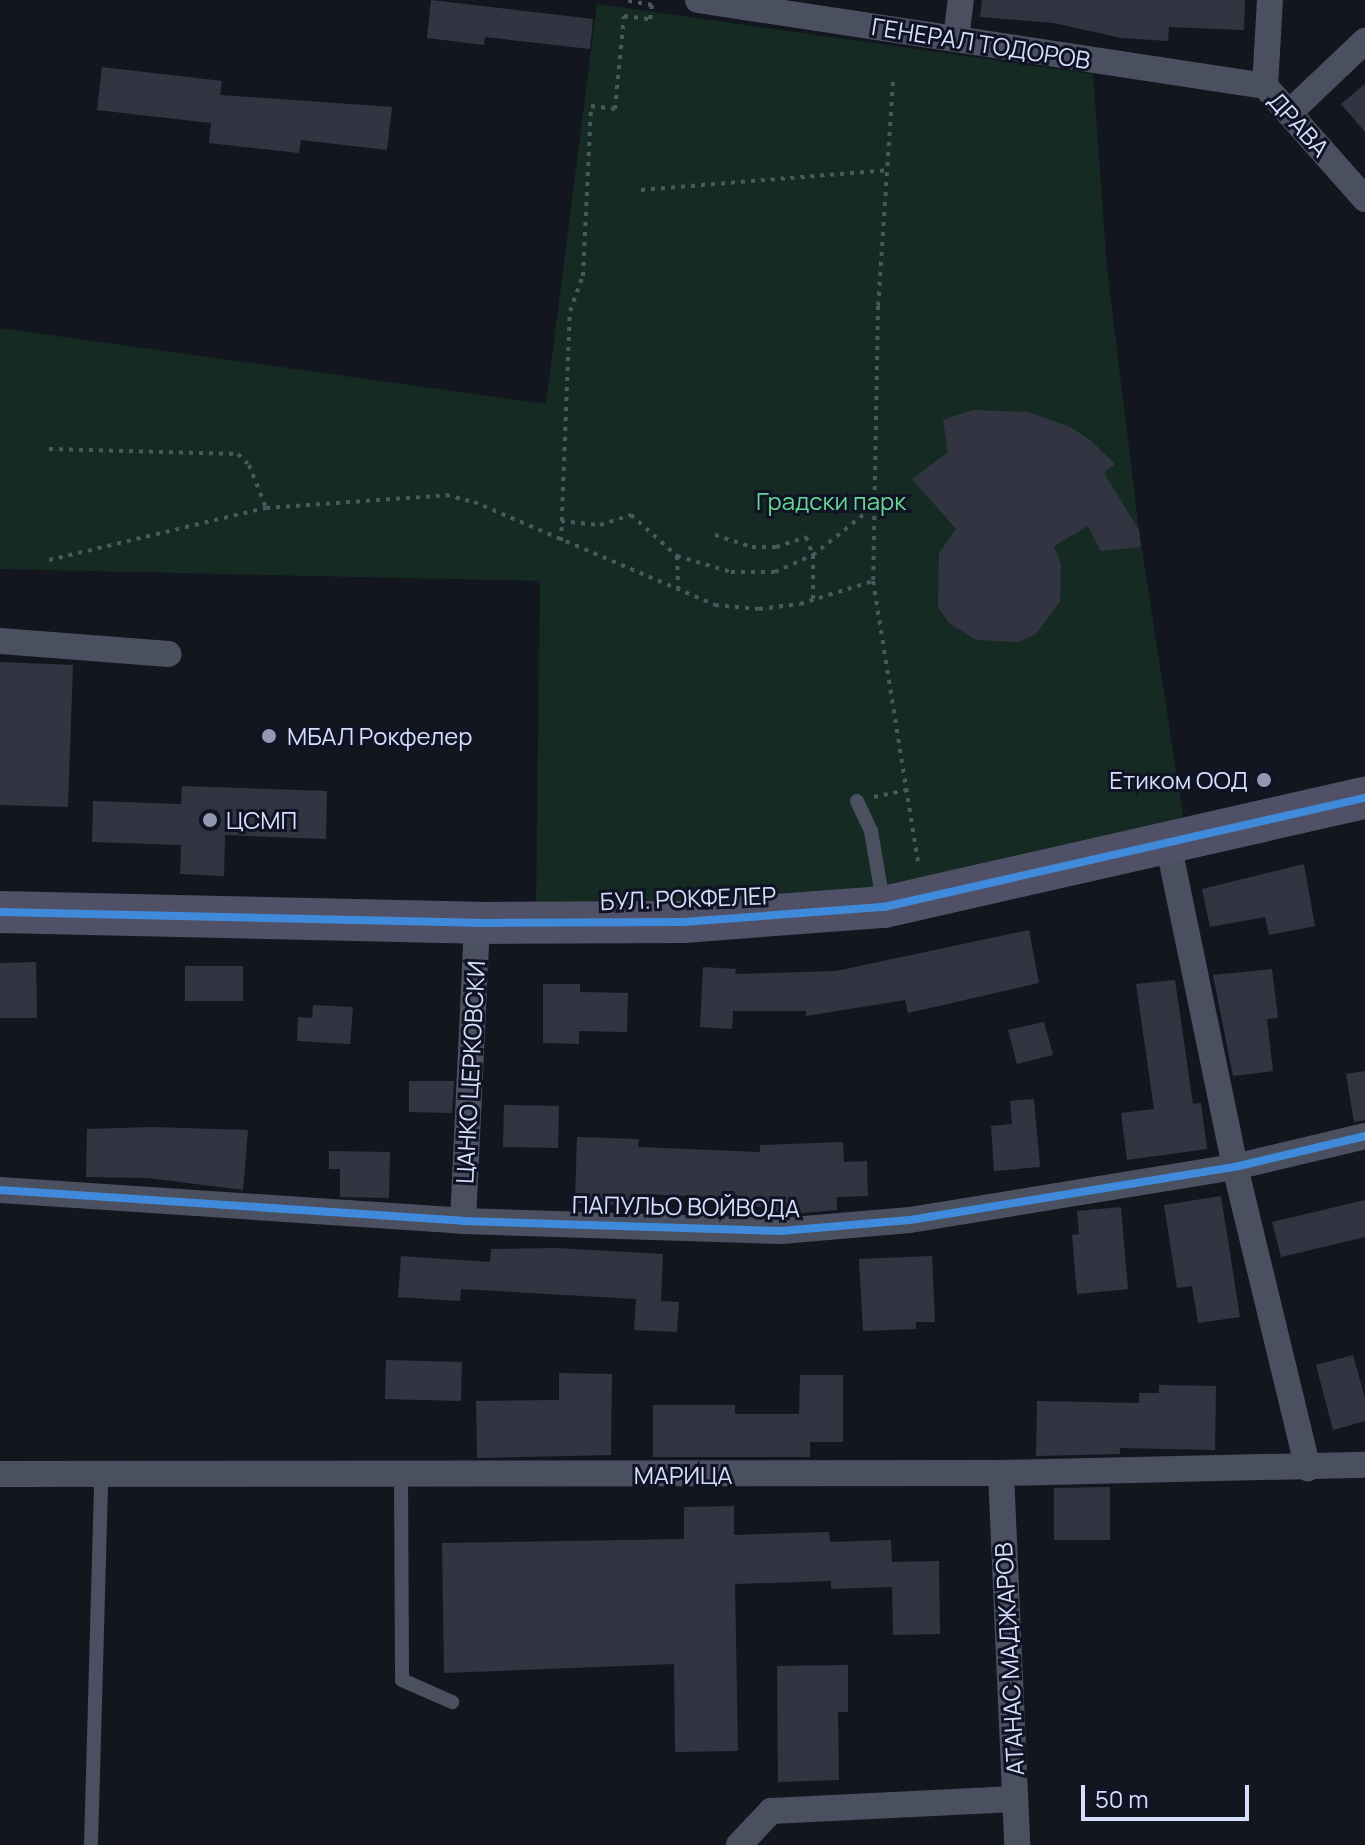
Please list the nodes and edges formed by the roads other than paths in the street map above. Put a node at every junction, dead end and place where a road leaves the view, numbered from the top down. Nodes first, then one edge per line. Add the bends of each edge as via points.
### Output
1 (698, 0) edge
2 (961, 0) edge
3 (1270, 0) edge
4 (956, 39) junction
5 (1365, 41) edge
6 (1265, 86) junction
7 (1289, 113) junction
8 (1365, 199) edge
9 (0, 641) edge
10 (169, 654) dead end
11 (1365, 798) edge
12 (857, 801) road end
13 (1168, 843) junction
14 (884, 907) junction
15 (0, 912) edge
16 (477, 923) junction
17 (1365, 1136) edge
18 (1235, 1167) junction
19 (0, 1190) edge
20 (463, 1221) junction
21 (1365, 1465) edge
22 (1308, 1468) junction
23 (1001, 1473) junction
24 (0, 1474) edge
25 (101, 1476) junction
26 (401, 1476) junction
27 (452, 1702) dead end
28 (1015, 1799) junction
29 (91, 1845) edge
30 (739, 1845) edge
31 (1017, 1845) edge

1 - 4 street, ГЕНЕРАЛ ТОДОРОВ
2 - 4 street
3 - 6 street
4 - 6 street, ГЕНЕРАЛ ТОДОРОВ
5 - 7 street
6 - 7 street, ДРАВА
7 - 8 street, ДРАВА
9 - 10 street
11 - 13 main road, БУЛ. РОКФЕЛЕР
12 - 14 lane via 871,831
13 - 14 main road, БУЛ. РОКФЕЛЕР
13 - 18 street
14 - 16 main road, БУЛ. РОКФЕЛЕР via 683,922
15 - 16 main road, БУЛ. РОКФЕЛЕР
16 - 20 street, ЦАНКО ЦЕРКОВСКИ
17 - 18 street, ПАПУЛЬО ВОЙВОДА
18 - 20 street, ПАПУЛЬО ВОЙВОДА via 910,1220 781,1231
18 - 22 street
19 - 20 street, ПАПУЛЬО ВОЙВОДА
21 - 22 street, МАРИЦА
22 - 23 street, МАРИЦА
23 - 26 street, МАРИЦА
23 - 28 street, АТАНАС МАДЖАРОВ
24 - 25 street, МАРИЦА
25 - 26 street, МАРИЦА
25 - 29 lane
26 - 27 lane via 402,1680
28 - 30 street via 771,1811
28 - 31 street, АТАНАС МАДЖАРОВ

